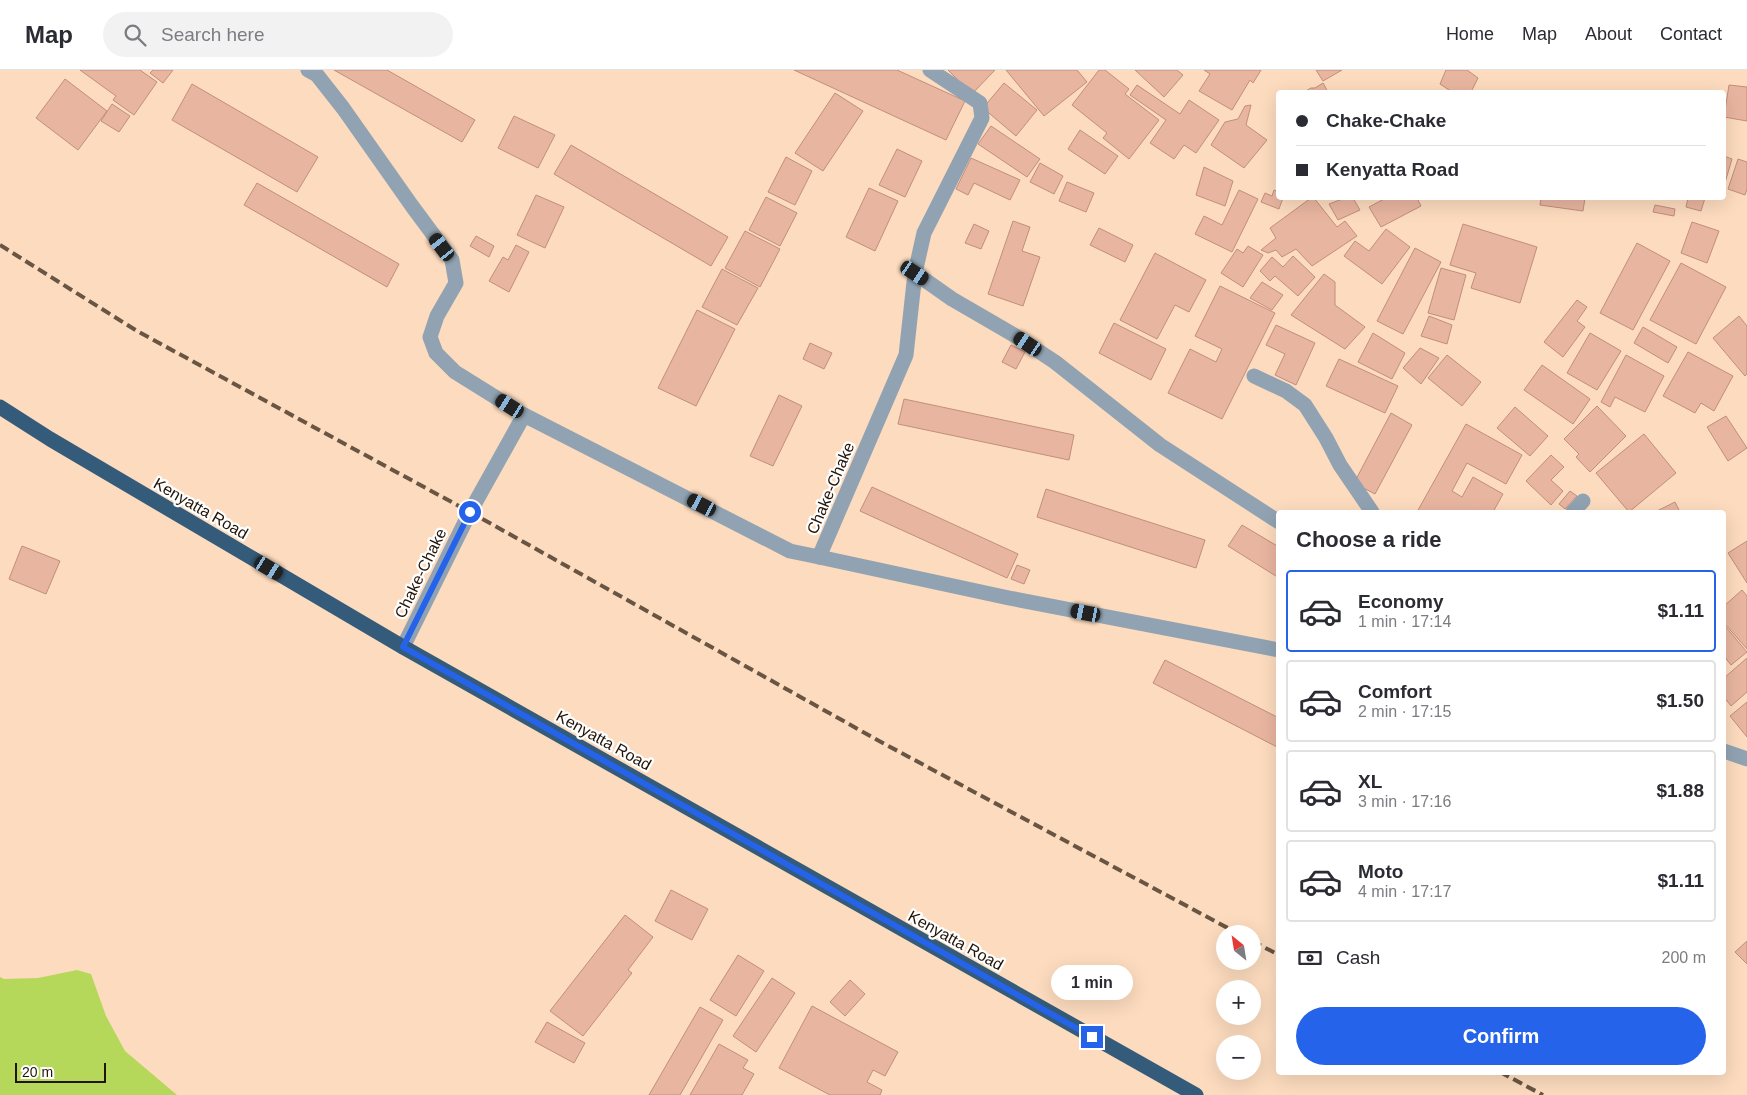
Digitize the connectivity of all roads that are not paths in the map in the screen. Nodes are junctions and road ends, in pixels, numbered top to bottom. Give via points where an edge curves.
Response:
1 (308, 70) edge
2 (930, 70) edge
3 (915, 273) junction
4 (1254, 376) dead end
5 (0, 407) edge
6 (524, 415) junction
7 (1371, 510) edge
8 (1276, 520) edge
9 (819, 557) junction
10 (403, 647) junction
11 (1276, 649) edge
12 (1726, 752) edge
13 (1747, 759) edge
14 (1196, 1095) edge

1 - 6 street via 317,75 343,108 452,260 456,283 437,316 430,337 436,353 455,372
2 - 3 street, Chake-Chake via 980,103 982,118 924,234
3 - 8 street via 1055,362 1160,445
3 - 9 street, Chake-Chake via 906,355
4 - 7 street via 1286,391 1305,405
5 - 10 highway, Kenyatta Road
6 - 9 street, Chake-Chake via 790,551
6 - 10 street, Chake-Chake via 470,512
9 - 11 street via 1009,598
10 - 14 highway, Kenyatta Road
12 - 13 street

